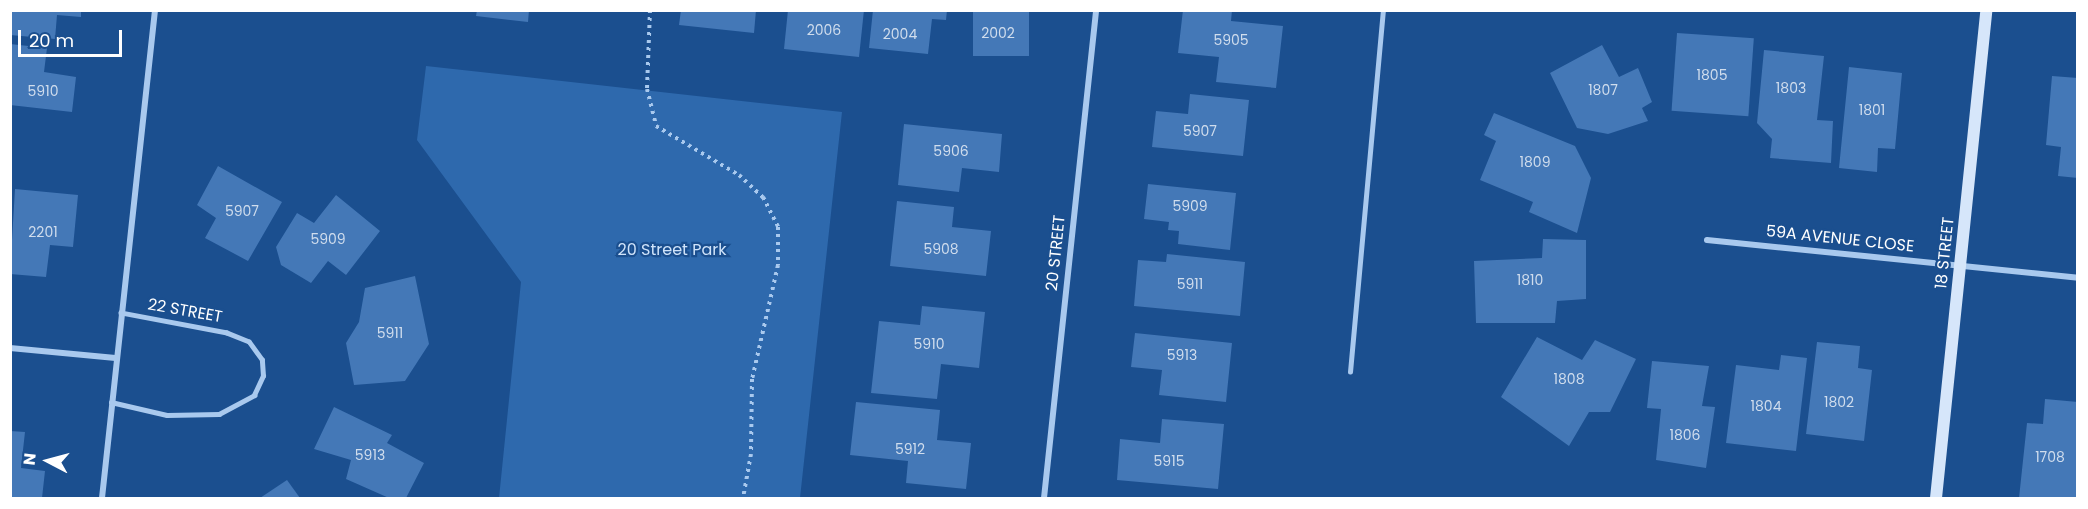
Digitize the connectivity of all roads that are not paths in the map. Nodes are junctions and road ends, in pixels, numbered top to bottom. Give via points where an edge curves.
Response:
1 (155, 10) edge
2 (1096, 10) edge
3 (1383, 10) edge
4 (1986, 10) edge
5 (1707, 240) dead end
6 (1960, 265) junction
7 (2078, 278) edge
8 (121, 313) junction
9 (10, 348) edge
10 (116, 358) junction
11 (1350, 372) dead end
12 (111, 402) junction
13 (102, 498) edge
14 (1044, 498) edge
15 (1936, 498) edge

1 - 8 street
2 - 14 street, 20 STREET
3 - 11 lane
4 - 6 street, 18 STREET
5 - 6 street, 59A AVENUE CLOSE
6 - 7 street, 59A AVENUE CLOSE
6 - 15 street, 18 STREET
8 - 10 street
8 - 12 lane, 22 STREET via 227,333 249,342 262,360 263,376 254,395 219,414 167,415
9 - 10 street
10 - 12 street
12 - 13 street

